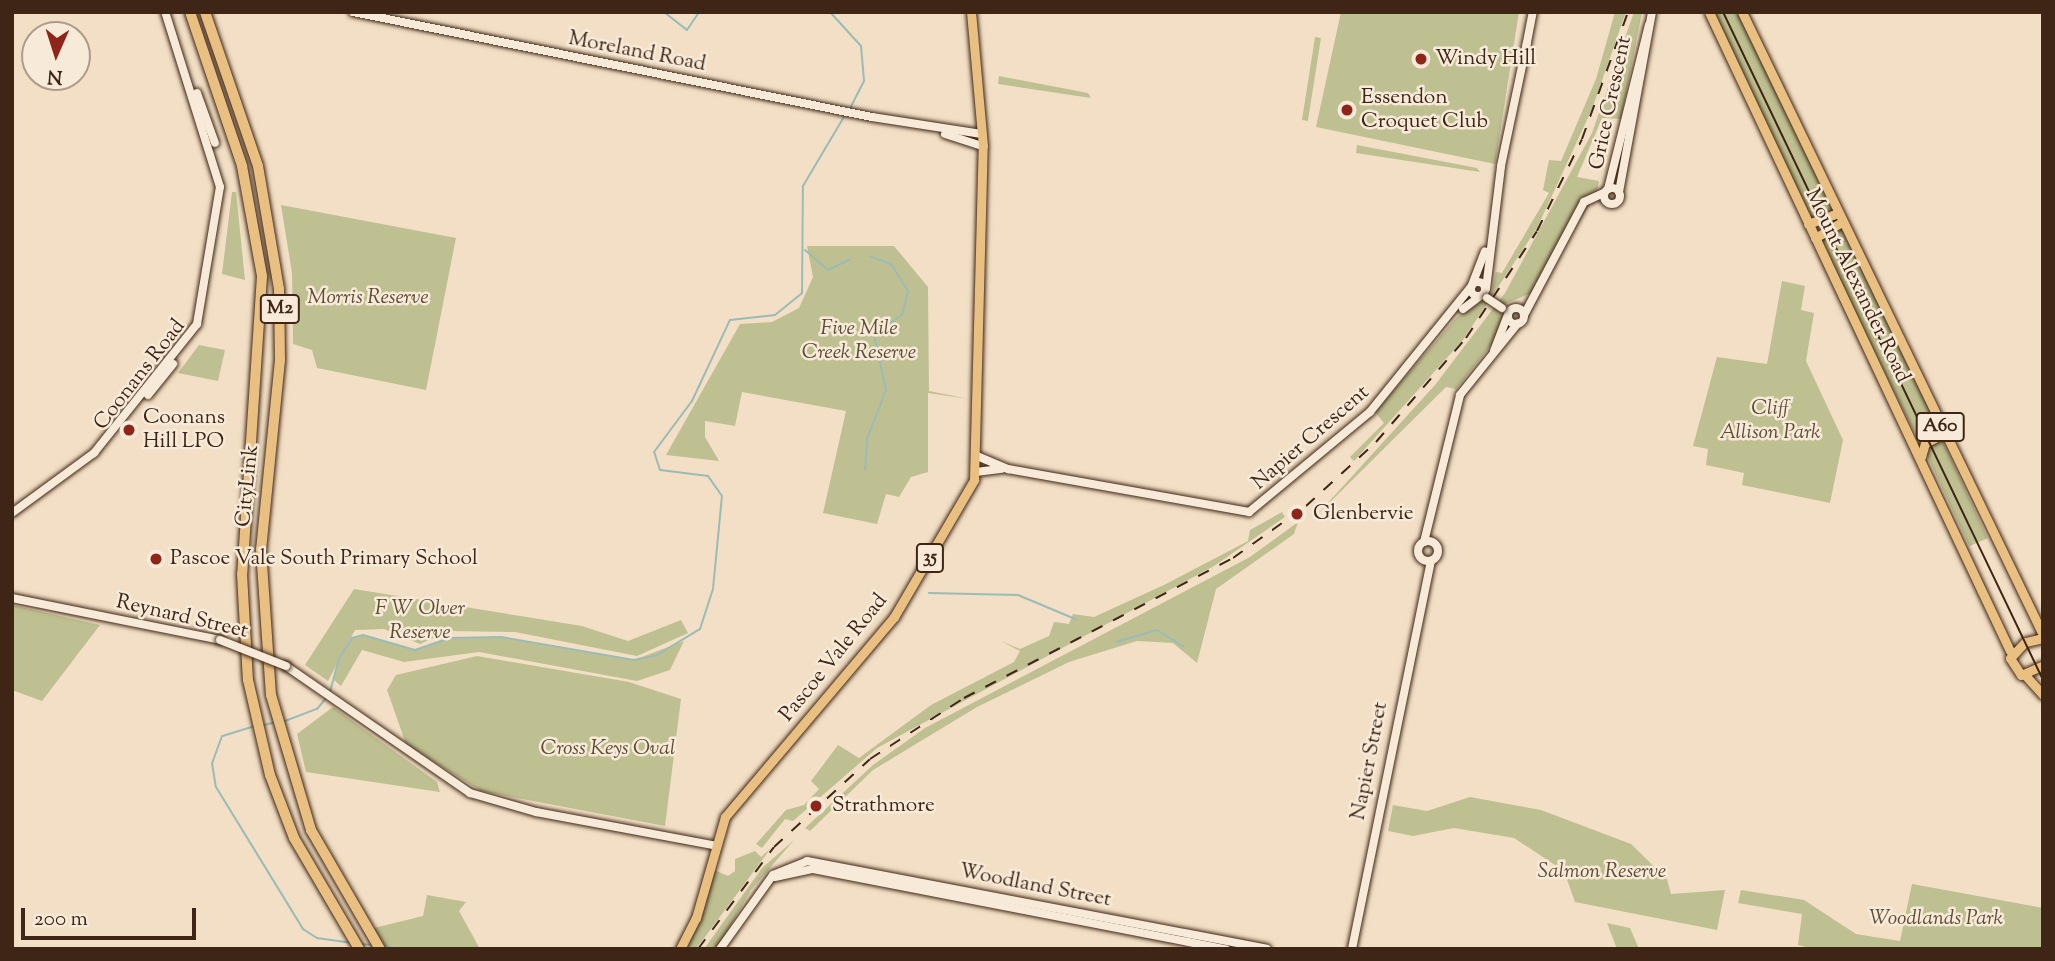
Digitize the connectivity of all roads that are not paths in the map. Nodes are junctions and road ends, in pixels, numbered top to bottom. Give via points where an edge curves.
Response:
1 (165, 12) edge
2 (190, 12) edge
3 (205, 12) edge
4 (971, 12) edge
5 (1533, 12) edge
6 (1652, 12) edge
7 (1709, 12) edge
8 (1742, 12) edge
9 (353, 13) edge
10 (178, 49) junction
11 (912, 125) junction
12 (980, 134) junction
13 (980, 145) junction
14 (1621, 167) junction
15 (1606, 191) junction
16 (1619, 192) junction
17 (1611, 204) junction
18 (1582, 210) junction
19 (1840, 218) junction
20 (1808, 224) junction
21 (1815, 238) junction
22 (1481, 271) junction
23 (1471, 286) junction
24 (1539, 290) junction
25 (1485, 294) junction
26 (1508, 310) junction
27 (1524, 316) junction
28 (1518, 323) junction
29 (1443, 328) junction
30 (1492, 354) junction
31 (1943, 433) junction
32 (977, 456) junction
33 (1921, 457) junction
34 (1008, 469) junction
35 (976, 472) junction
36 (12, 513) edge
37 (12, 518) edge
38 (1433, 522) junction
39 (1424, 542) junction
40 (1434, 543) junction
41 (1427, 560) junction
42 (12, 598) edge
43 (2043, 637) edge
44 (2010, 651) junction
45 (2043, 665) edge
46 (2025, 675) junction
47 (2043, 695) edge
48 (713, 845) junction
49 (797, 866) junction
50 (359, 949) edge
51 (380, 949) edge
52 (680, 949) edge
53 (720, 949) edge
54 (1226, 949) edge
55 (1267, 949) edge
56 (1352, 949) edge

1 - 10 street, Coonans Road
2 - 50 highway, CityLink / M2 via 243,166 262,276 242,575 256,714 294,838
3 - 51 highway, CityLink / M2 via 258,166 279,289 280,360 261,585 274,712 311,830
4 - 12 main road, Pascoe Vale Road / 35
5 - 22 street
6 - 14 street, Grice Crescent
7 - 20 main road, Mount Alexander Road / A60
8 - 19 main road, Mount Alexander Road / A60
9 - 11 street, Moreland Road
10 - 36 street, Coonans Road via 220,187 197,324 94,453
10 - 37 street, Coonans Road via 205,111 223,182 223,222 202,323 97,456
11 - 12 street, Moreland Road
11 - 13 street, Moreland Road
12 - 13 main road, Pascoe Vale Road / 35
13 - 32 main road, Pascoe Vale Road / 35
14 - 15 street, Grice Crescent
14 - 16 street, Grice Crescent
15 - 16 street
15 - 17 street
15 - 18 street, Grice Crescent via 1588,199
16 - 17 street
17 - 18 street, Grice Crescent via 1594,202
18 - 24 street, Grice Crescent
19 - 20 main road
19 - 21 main road
19 - 31 main road, Mount Alexander Road / A60
20 - 21 main road, Mount Alexander Road / A60
21 - 33 main road, Mount Alexander Road / A60
22 - 23 street
22 - 25 street
23 - 25 street
23 - 29 street, Napier Crescent
24 - 26 street, Grice Crescent
24 - 27 street, Grice Crescent
25 - 26 street, bridge
25 - 29 street, Napier Crescent
26 - 27 street
26 - 28 street
26 - 30 street
27 - 28 street, Grice Crescent
28 - 30 street
29 - 34 street, Napier Crescent via 1349,433 1245,513
30 - 38 street via 1460,395
31 - 33 main road via 1925,443
31 - 43 main road, Mount Alexander Road / A60
32 - 34 street, Napier Crescent
32 - 35 main road, Pascoe Vale Road / 35
33 - 44 main road, Mount Alexander Road / A60
34 - 35 street, Napier Crescent
35 - 48 main road, Pascoe Vale Road / 35 via 894,617 725,817
38 - 39 street
38 - 40 street
39 - 40 street
39 - 41 street via 1418,551
40 - 41 street via 1438,554
41 - 56 street, Napier Street
42 - 48 street, Reynard Street, bridge via 220,640 286,666 470,793 536,812
43 - 44 main road, A60
44 - 46 main road, A60 via 2011,669
45 - 46 main road
46 - 47 main road, A60
48 - 52 main road, Pascoe Vale Road / 35 via 696,918
49 - 53 street via 765,886
49 - 54 street, Woodland Street
49 - 55 street, Woodland Street

